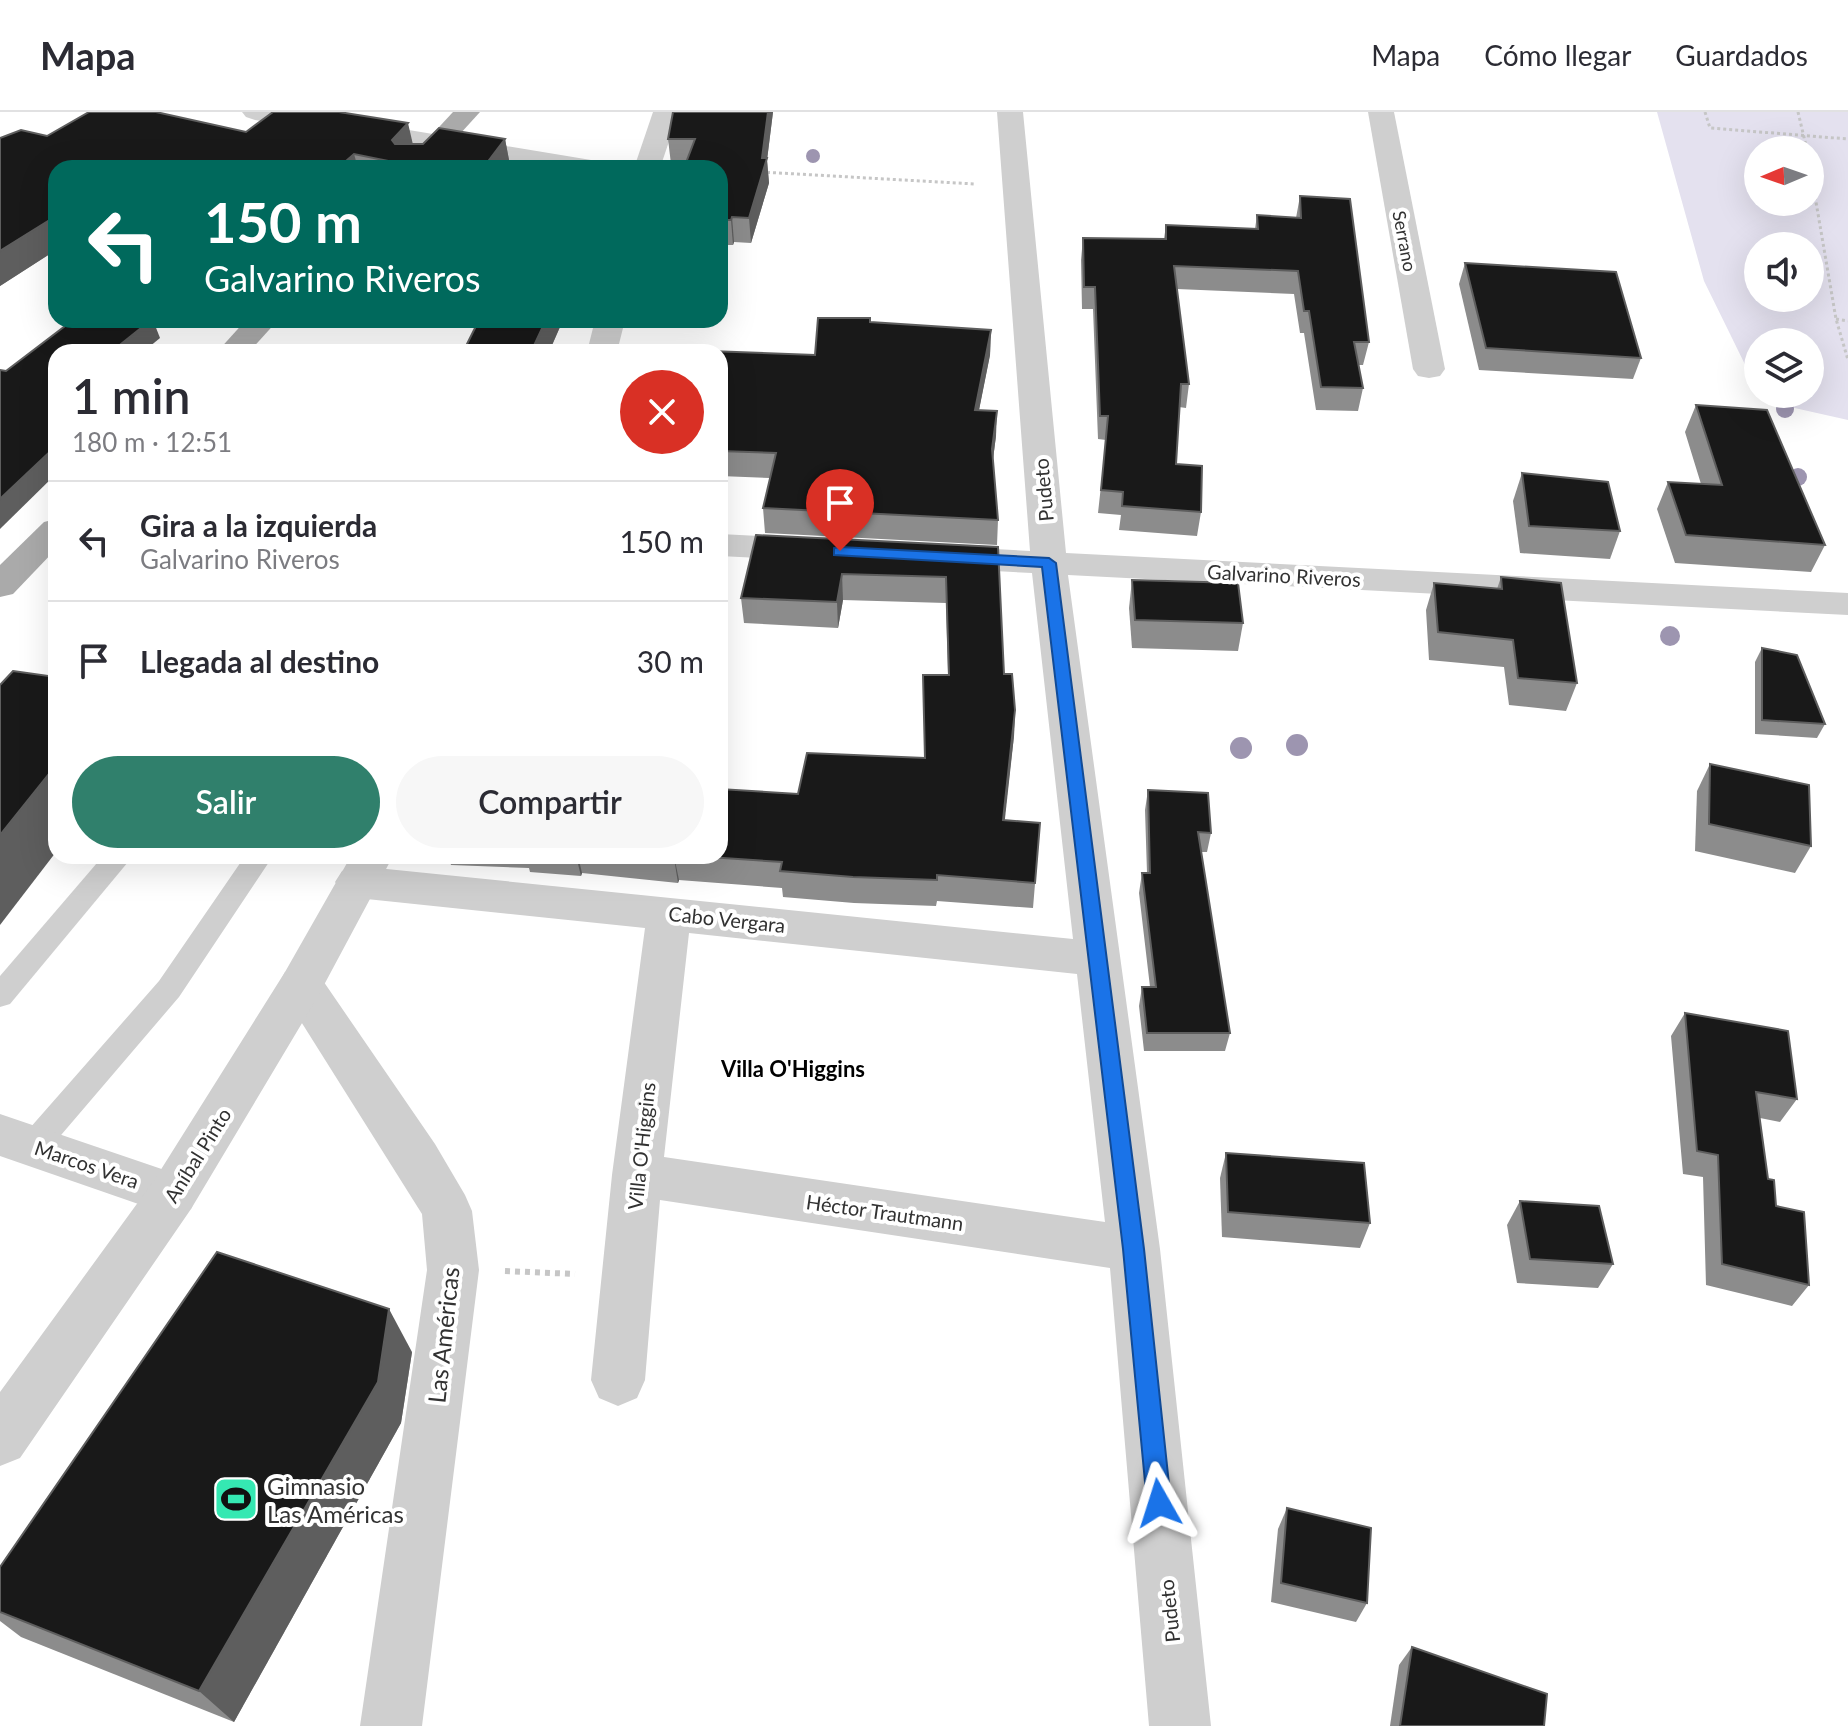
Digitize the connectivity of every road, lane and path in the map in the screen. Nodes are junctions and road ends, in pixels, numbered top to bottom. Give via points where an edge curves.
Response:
1 (255, 112) edge
2 (467, 112) edge
3 (666, 112) edge
4 (1010, 112) edge
5 (1381, 112) edge
6 (1705, 112) edge
7 (1798, 112) edge
8 (1794, 136) edge
9 (1805, 136) edge
10 (1824, 138) edge
11 (1848, 139) edge
12 (439, 143) junction
13 (422, 160) edge
14 (542, 160) edge
15 (650, 160) edge
16 (751, 171) edge
17 (1017, 186) junction
18 (1818, 216) edge
19 (1836, 319) junction
20 (1848, 321) edge
21 (255, 328) edge
22 (240, 344) edge
23 (1848, 360) edge
24 (1429, 369) dead end
25 (48, 537) edge
26 (728, 545) edge
27 (845, 552) edge
28 (908, 555) edge
29 (1049, 563) junction
30 (0, 586) edge
31 (1848, 604) edge
32 (112, 864) edge
33 (254, 864) edge
34 (364, 869) edge
35 (669, 913) junction
36 (1097, 959) junction
37 (301, 985) junction
38 (0, 996) edge
39 (17, 1140) edge
40 (637, 1175) junction
41 (173, 1194) junction
42 (1134, 1249) junction
43 (453, 1270) junction
44 (628, 1275) junction
45 (618, 1380) dead end
46 (0, 1439) edge
47 (391, 1726) edge
48 (1180, 1726) edge

1 - 12 street
2 - 12 main road
3 - 15 street
4 - 17 street, Pudeto
5 - 24 street, Serrano
6 - 8 path via 1710,128
7 - 9 path
10 - 11 path
12 - 13 main road
12 - 14 street
16 - 17 path
17 - 29 street, Pudeto
18 - 19 path
19 - 20 path
19 - 23 path
21 - 22 main road
25 - 30 main road
26 - 27 street
28 - 29 street, Galvarino Riveros
29 - 31 street, Galvarino Riveros
29 - 36 street, Pudeto
32 - 38 lane
33 - 39 lane via 169,989
34 - 35 street, Cabo Vergara
34 - 37 street, Aníbal Pinto
35 - 36 street, Cabo Vergara
35 - 40 street, Villa O'Higgins
36 - 42 street, Pudeto
37 - 41 street, Aníbal Pinto
37 - 43 street, Las Américas via 447,1211
39 - 41 street, Marcos Vera
40 - 42 street, Héctor Trautmann
40 - 44 street, Villa O'Higgins
41 - 46 street, Aníbal Pinto
42 - 48 street, Pudeto
43 - 44 path
43 - 47 street, Las Américas
44 - 45 street, Villa O'Higgins

